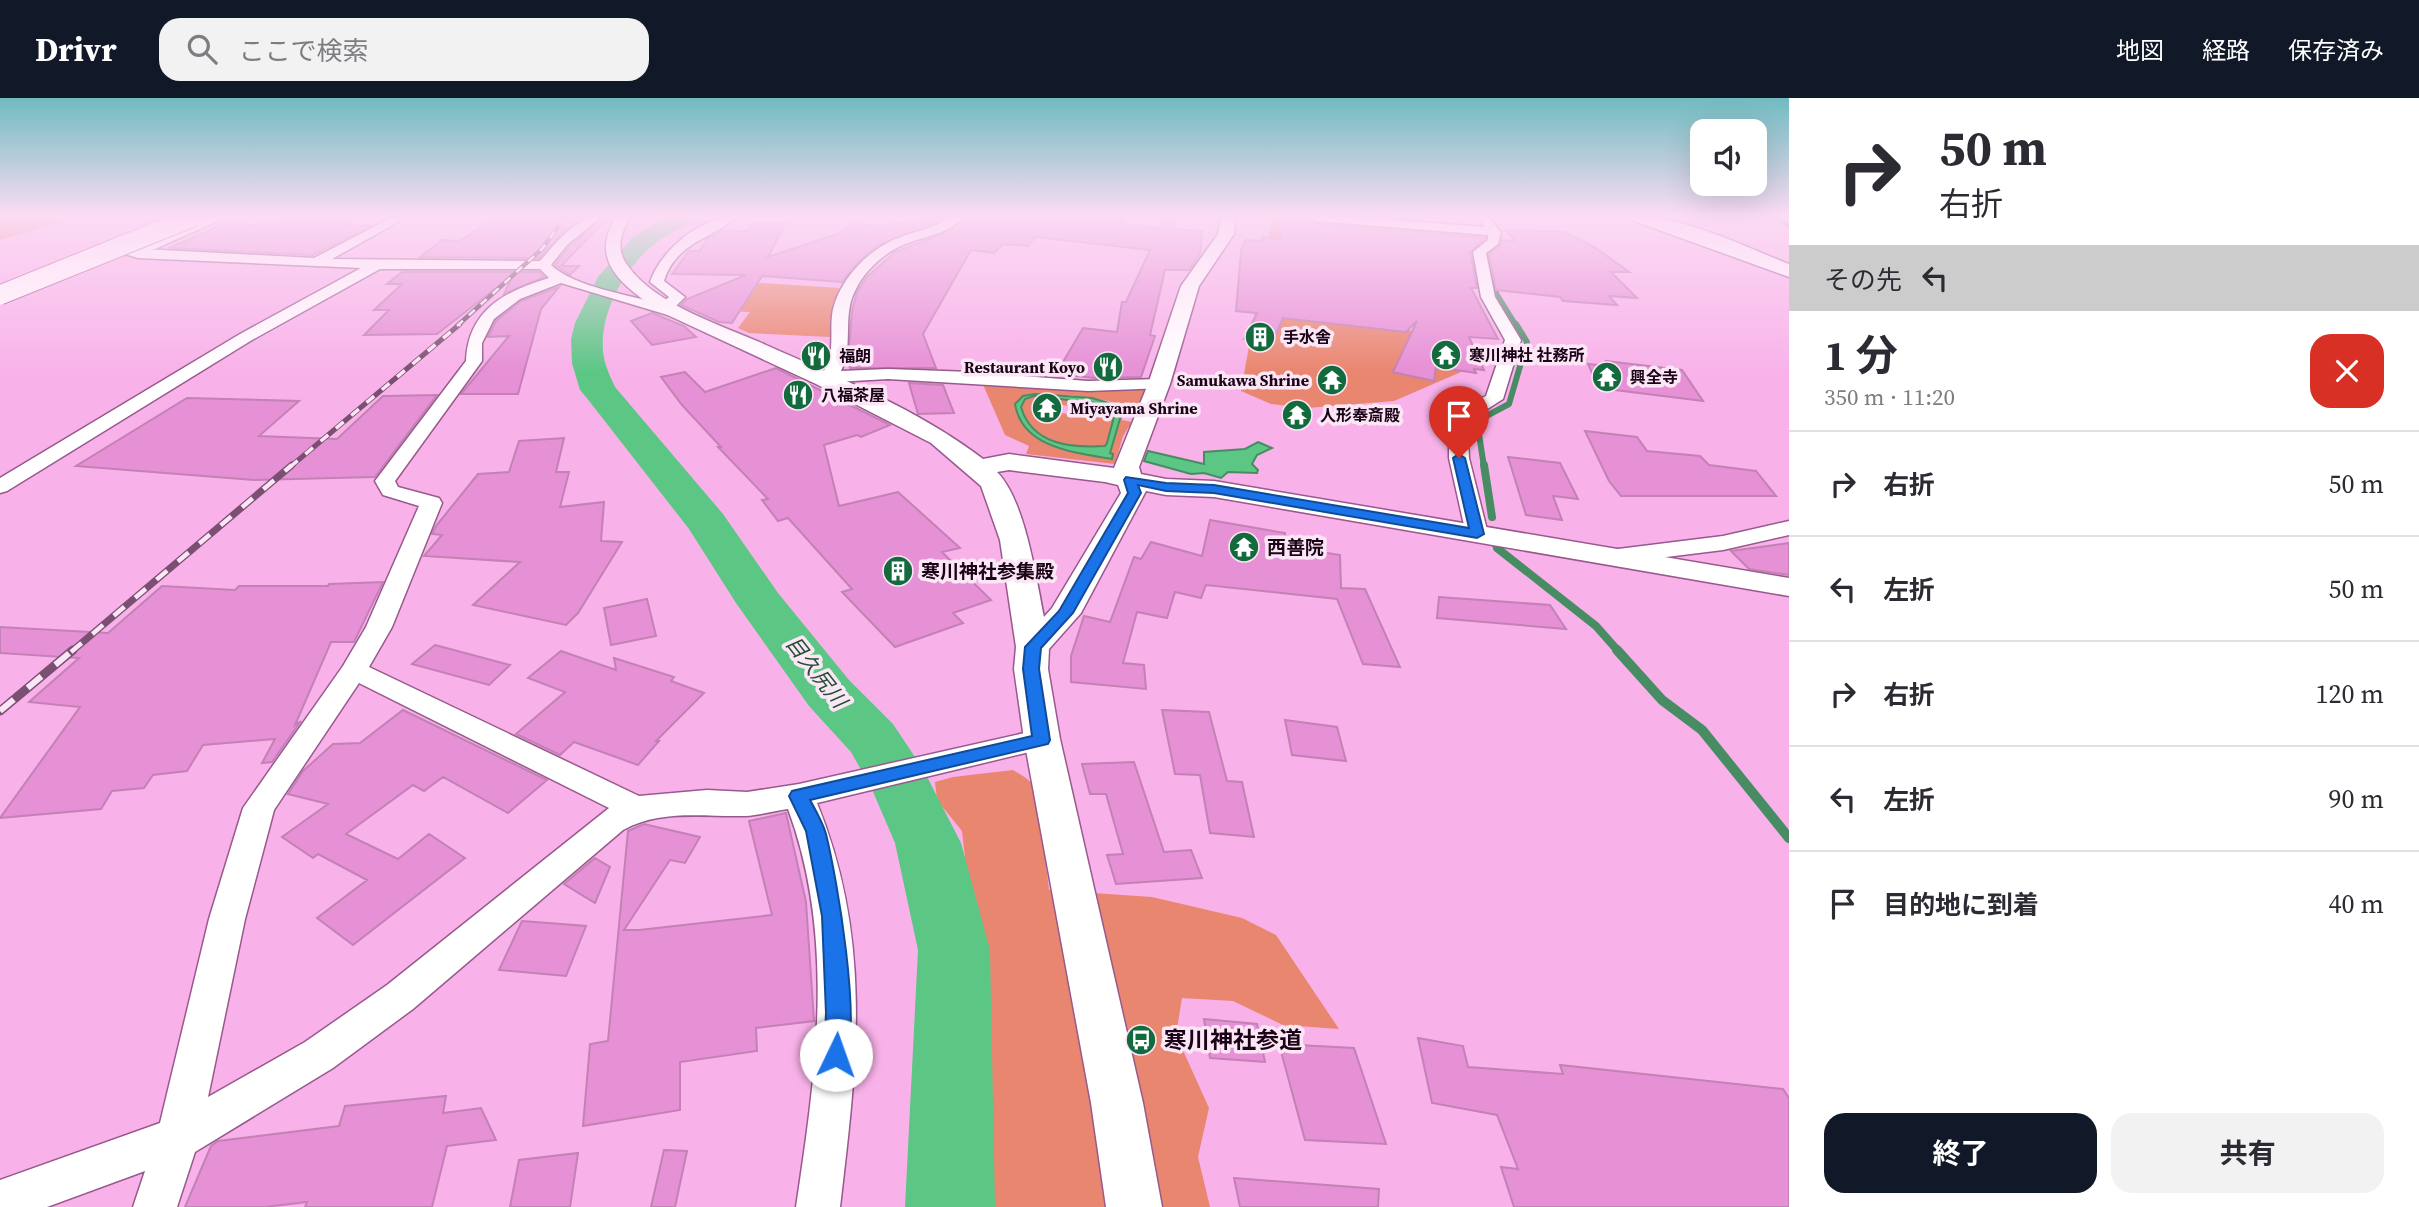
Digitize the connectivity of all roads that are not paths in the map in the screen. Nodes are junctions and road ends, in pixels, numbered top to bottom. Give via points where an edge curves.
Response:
1 (44, 269) edge
2 (54, 269) edge
3 (58, 269) edge
4 (370, 269) edge
5 (439, 269) edge
6 (560, 269) edge
7 (621, 269) edge
8 (664, 269) edge
9 (864, 269) edge
10 (1202, 269) edge
11 (1482, 269) edge
12 (560, 276) junction
13 (0, 291) edge
14 (660, 305) junction
15 (827, 378) junction
16 (1159, 384) junction
17 (978, 468) junction
18 (1130, 480) junction
19 (0, 487) edge
20 (1789, 528) edge
21 (1477, 534) junction
22 (1610, 557) junction
23 (1789, 587) edge
24 (1033, 647) junction
25 (354, 670) junction
26 (1042, 740) junction
27 (799, 796) junction
28 (636, 808) junction
29 (178, 1138) junction
30 (0, 1202) edge
31 (155, 1207) edge
32 (818, 1207) edge
33 (1134, 1207) edge

1 - 13 street
2 - 13 main road
3 - 13 main road, bridge
4 - 19 street via 246,337
5 - 12 street
6 - 12 street
7 - 14 street
8 - 14 street via 657,282 678,297
9 - 15 street via 842,304 836,367
10 - 16 street via 1190,286
11 - 21 street via 1488,297 1513,340 1494,398 1458,421 1459,458
12 - 14 street
12 - 25 street via 525,289 495,308 475,335 474,361 385,481 390,491 431,503 379,627
14 - 15 street
15 - 16 street via 888,374 1088,386
15 - 17 street via 940,438
16 - 18 street via 1126,467
17 - 18 street via 1009,462
17 - 24 street via 993,483 1014,540
18 - 21 street via 1214,489
18 - 24 street via 1134,493 1072,601
20 - 22 street via 1723,543
21 - 22 street
22 - 23 street
24 - 26 street via 1031,669
25 - 28 street
25 - 29 street via 259,808 227,919
26 - 27 street
26 - 33 street
27 - 28 street via 747,804
27 - 32 street via 816,831 824,868 837,992 837,1047
28 - 29 street via 612,821 400,997 319,1055
29 - 30 street
29 - 31 street

